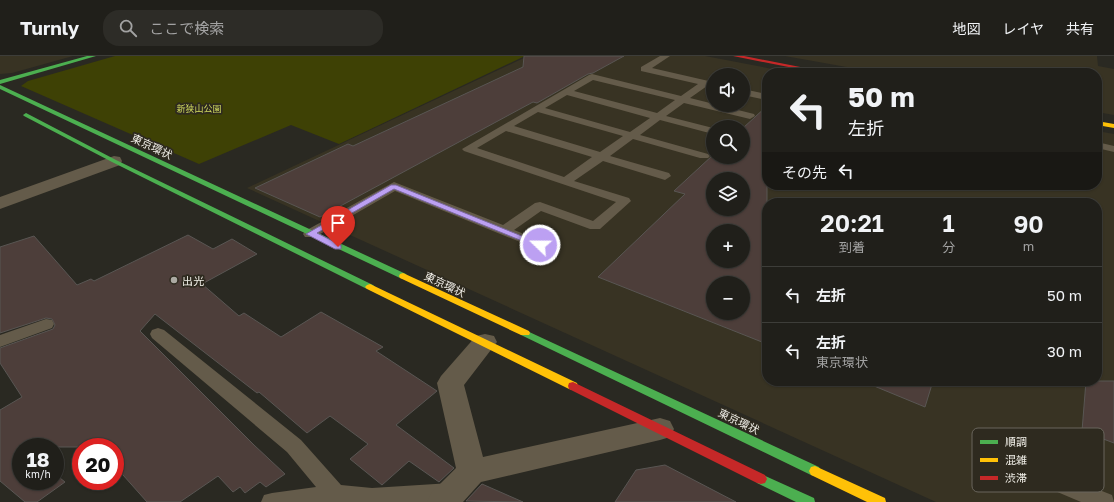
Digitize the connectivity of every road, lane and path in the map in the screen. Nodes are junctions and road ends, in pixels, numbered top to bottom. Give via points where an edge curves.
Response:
1 (93, 56) edge
2 (666, 56) edge
3 (736, 56) edge
4 (801, 68) edge
5 (0, 82) edge
6 (706, 83) edge
7 (706, 86) edge
8 (0, 87) edge
9 (566, 92) junction
10 (750, 93) edge
11 (762, 96) edge
12 (683, 99) junction
13 (537, 109) junction
14 (20, 112) dead end
15 (750, 116) dead end
16 (658, 117) junction
17 (1102, 124) edge
18 (1114, 126) edge
19 (505, 128) junction
20 (706, 129) edge
21 (631, 135) junction
22 (1102, 146) edge
23 (1114, 148) edge
24 (601, 156) junction
25 (704, 156) dead end
26 (114, 161) junction
27 (665, 176) dead end
28 (565, 182) junction
29 (0, 203) edge
30 (504, 230) junction
31 (310, 234) junction
32 (552, 250) dead end
33 (46, 324) dead end
34 (158, 334) dead end
35 (0, 341) edge
36 (484, 342) junction
37 (660, 428) junction
38 (472, 472) junction
39 (1080, 492) edge
40 (335, 494) junction
41 (447, 497) edge
42 (272, 502) edge
43 (809, 502) edge
44 (880, 502) edge
45 (1104, 502) edge

1 - 5 main road
2 - 6 lane via 644,69
3 - 4 main road
7 - 12 lane
8 - 31 main road, 東京環状
9 - 12 lane via 592,77
9 - 13 lane
9 - 16 lane
10 - 11 lane
12 - 15 lane
12 - 16 lane
13 - 19 lane
13 - 21 lane
14 - 26 main road
16 - 20 lane
16 - 21 lane
17 - 18 main road
19 - 24 lane
19 - 28 lane via 468,149
21 - 24 lane
21 - 25 lane
22 - 23 lane
24 - 27 lane
24 - 28 lane
26 - 29 street
26 - 36 main road
28 - 30 lane via 625,201 595,226 540,206
30 - 31 lane via 394,186
30 - 32 lane
31 - 44 main road, 東京環状
33 - 35 lane
34 - 40 lane via 294,446
36 - 37 main road
36 - 38 street via 450,383
37 - 38 street
37 - 43 main road
38 - 41 street
39 - 45 lane
40 - 41 lane via 372,497
40 - 42 lane

